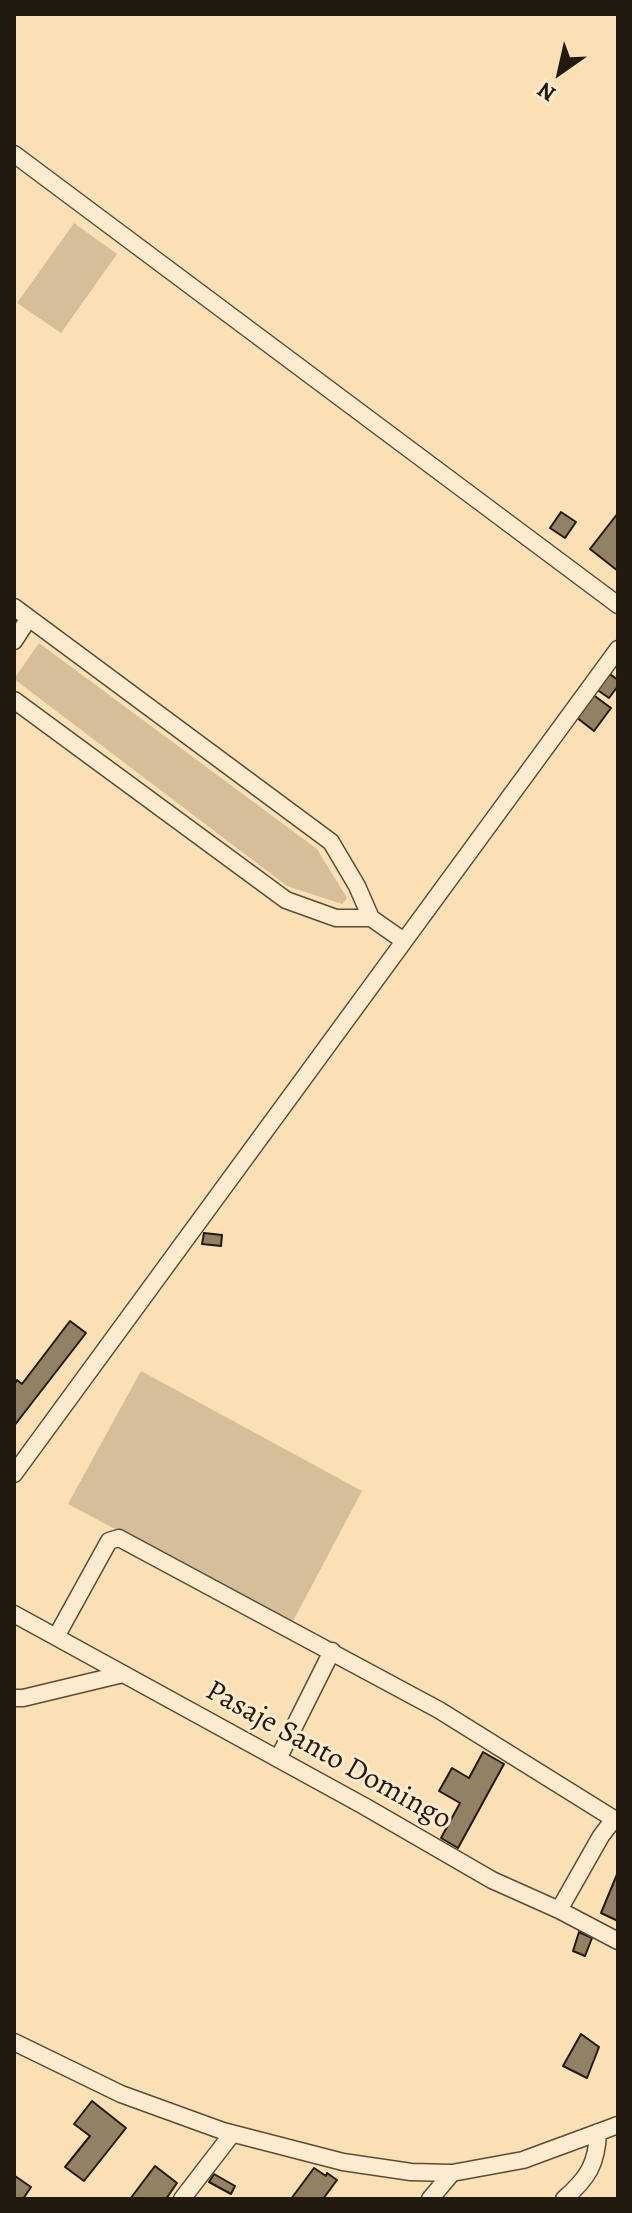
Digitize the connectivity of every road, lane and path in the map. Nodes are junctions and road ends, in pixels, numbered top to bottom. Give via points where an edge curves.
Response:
1 (14, 154) edge
2 (618, 605) edge
3 (14, 607) edge
4 (29, 618) junction
5 (14, 641) edge
6 (618, 649) edge
7 (14, 700) edge
8 (371, 918) junction
9 (404, 941) junction
10 (14, 1474) edge
11 (14, 1614) edge
12 (56, 1637) junction
13 (332, 1651) junction
14 (123, 1674) junction
15 (14, 1698) edge
16 (278, 1759) junction
17 (616, 1820) edge
18 (559, 1910) junction
19 (618, 1941) edge
20 (14, 2042) edge
21 (618, 2125) edge
22 (598, 2132) junction
23 (232, 2134) junction
24 (452, 2173) junction
25 (182, 2199) edge
26 (430, 2199) edge
27 (564, 2199) edge

1 - 2 street
3 - 4 street
4 - 5 street
4 - 8 street via 331,842
6 - 9 street
7 - 8 street via 286,900 336,918
8 - 9 street
9 - 10 street
11 - 12 street, Pasaje Santo Domingo
12 - 13 street via 109,1541 119,1538
12 - 14 street, Pasaje Santo Domingo
13 - 16 street
13 - 17 street via 439,1710
14 - 15 street
14 - 16 street, Pasaje Santo Domingo
16 - 18 street, Pasaje Santo Domingo via 492,1880
17 - 18 street via 601,1836
18 - 19 street, Pasaje Santo Domingo
20 - 23 street via 121,2094
21 - 22 street
22 - 24 street via 523,2160
22 - 27 street via 591,2168
23 - 24 street via 343,2162
23 - 25 street
24 - 26 street

